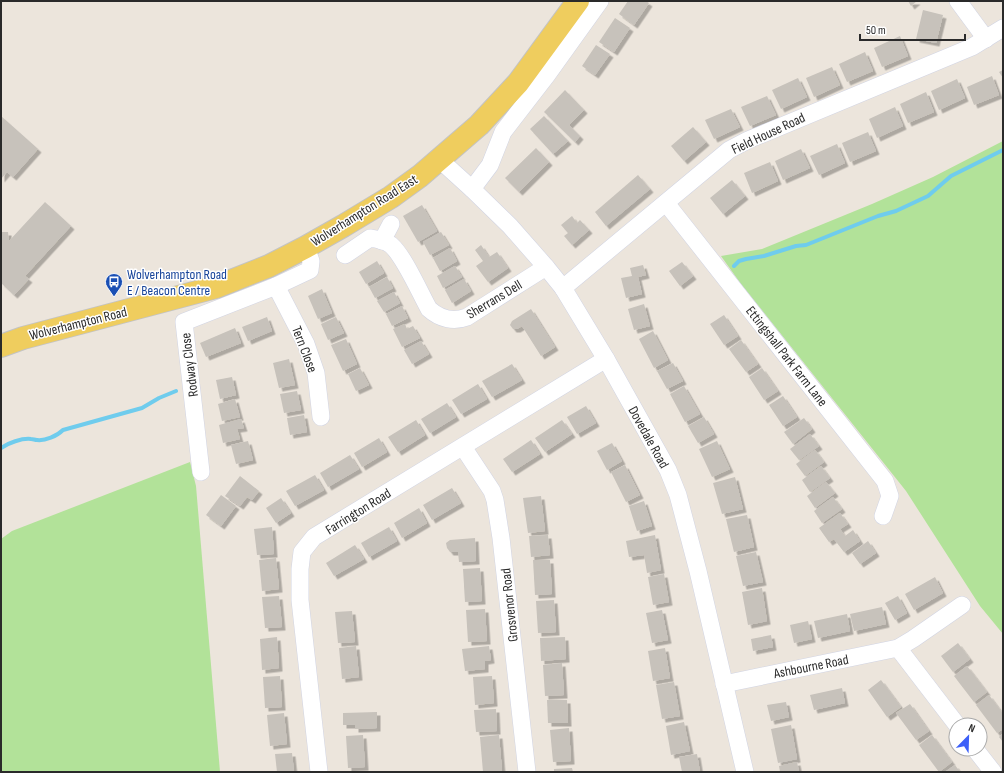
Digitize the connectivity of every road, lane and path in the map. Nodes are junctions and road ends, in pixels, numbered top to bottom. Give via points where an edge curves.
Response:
1 (578, 1) edge
2 (600, 1) edge
3 (958, 1) edge
4 (1003, 28) edge
5 (986, 39) junction
6 (440, 160) junction
7 (472, 189) junction
8 (666, 203) junction
9 (391, 224) dead end
10 (382, 241) junction
11 (345, 255) dead end
12 (546, 267) junction
13 (273, 276) junction
14 (563, 288) junction
15 (1, 346) edge
16 (606, 359) junction
17 (321, 416) dead end
18 (463, 447) junction
19 (201, 472) dead end
20 (883, 516) dead end
21 (962, 605) dead end
22 (898, 648) junction
23 (724, 684) junction
24 (951, 717) edge
25 (981, 757) edge
26 (319, 772) edge
27 (527, 772) edge
28 (745, 772) edge
29 (993, 772) edge

1 - 6 main road, Wolverhampton Road East via 509,93 479,125
2 - 7 street via 547,76 503,132 490,165
3 - 5 street
4 - 5 street, Field House Road
5 - 8 street, Field House Road via 748,140 729,150
6 - 7 street, Dovedale Road
6 - 13 main road, Wolverhampton Road East via 391,197 306,247
7 - 12 street, Dovedale Road via 510,226
8 - 14 street, Field House Road
8 - 20 street, Ettingshall Park Farm Lane via 885,481 890,496
9 - 10 street
10 - 11 street via 370,238
10 - 12 street, Sherrans Dell via 390,244 401,258 429,309 451,320 467,317
12 - 14 street, Dovedale Road
13 - 15 main road, Wolverhampton Road via 216,287
13 - 17 street, Tern Close via 306,344 316,373
13 - 19 street, Rodway Close via 184,322
14 - 16 street, Dovedale Road
16 - 18 street, Farrington Road
16 - 23 street, Dovedale Road via 668,470 678,495
18 - 26 street, Farrington Road via 314,537 302,552 300,600
18 - 27 street, Grosvenor Road via 492,491 495,500
21 - 22 street, Ashbourne Road
22 - 23 street, Ashbourne Road
22 - 24 street
23 - 28 street, Dovedale Road
25 - 29 street

